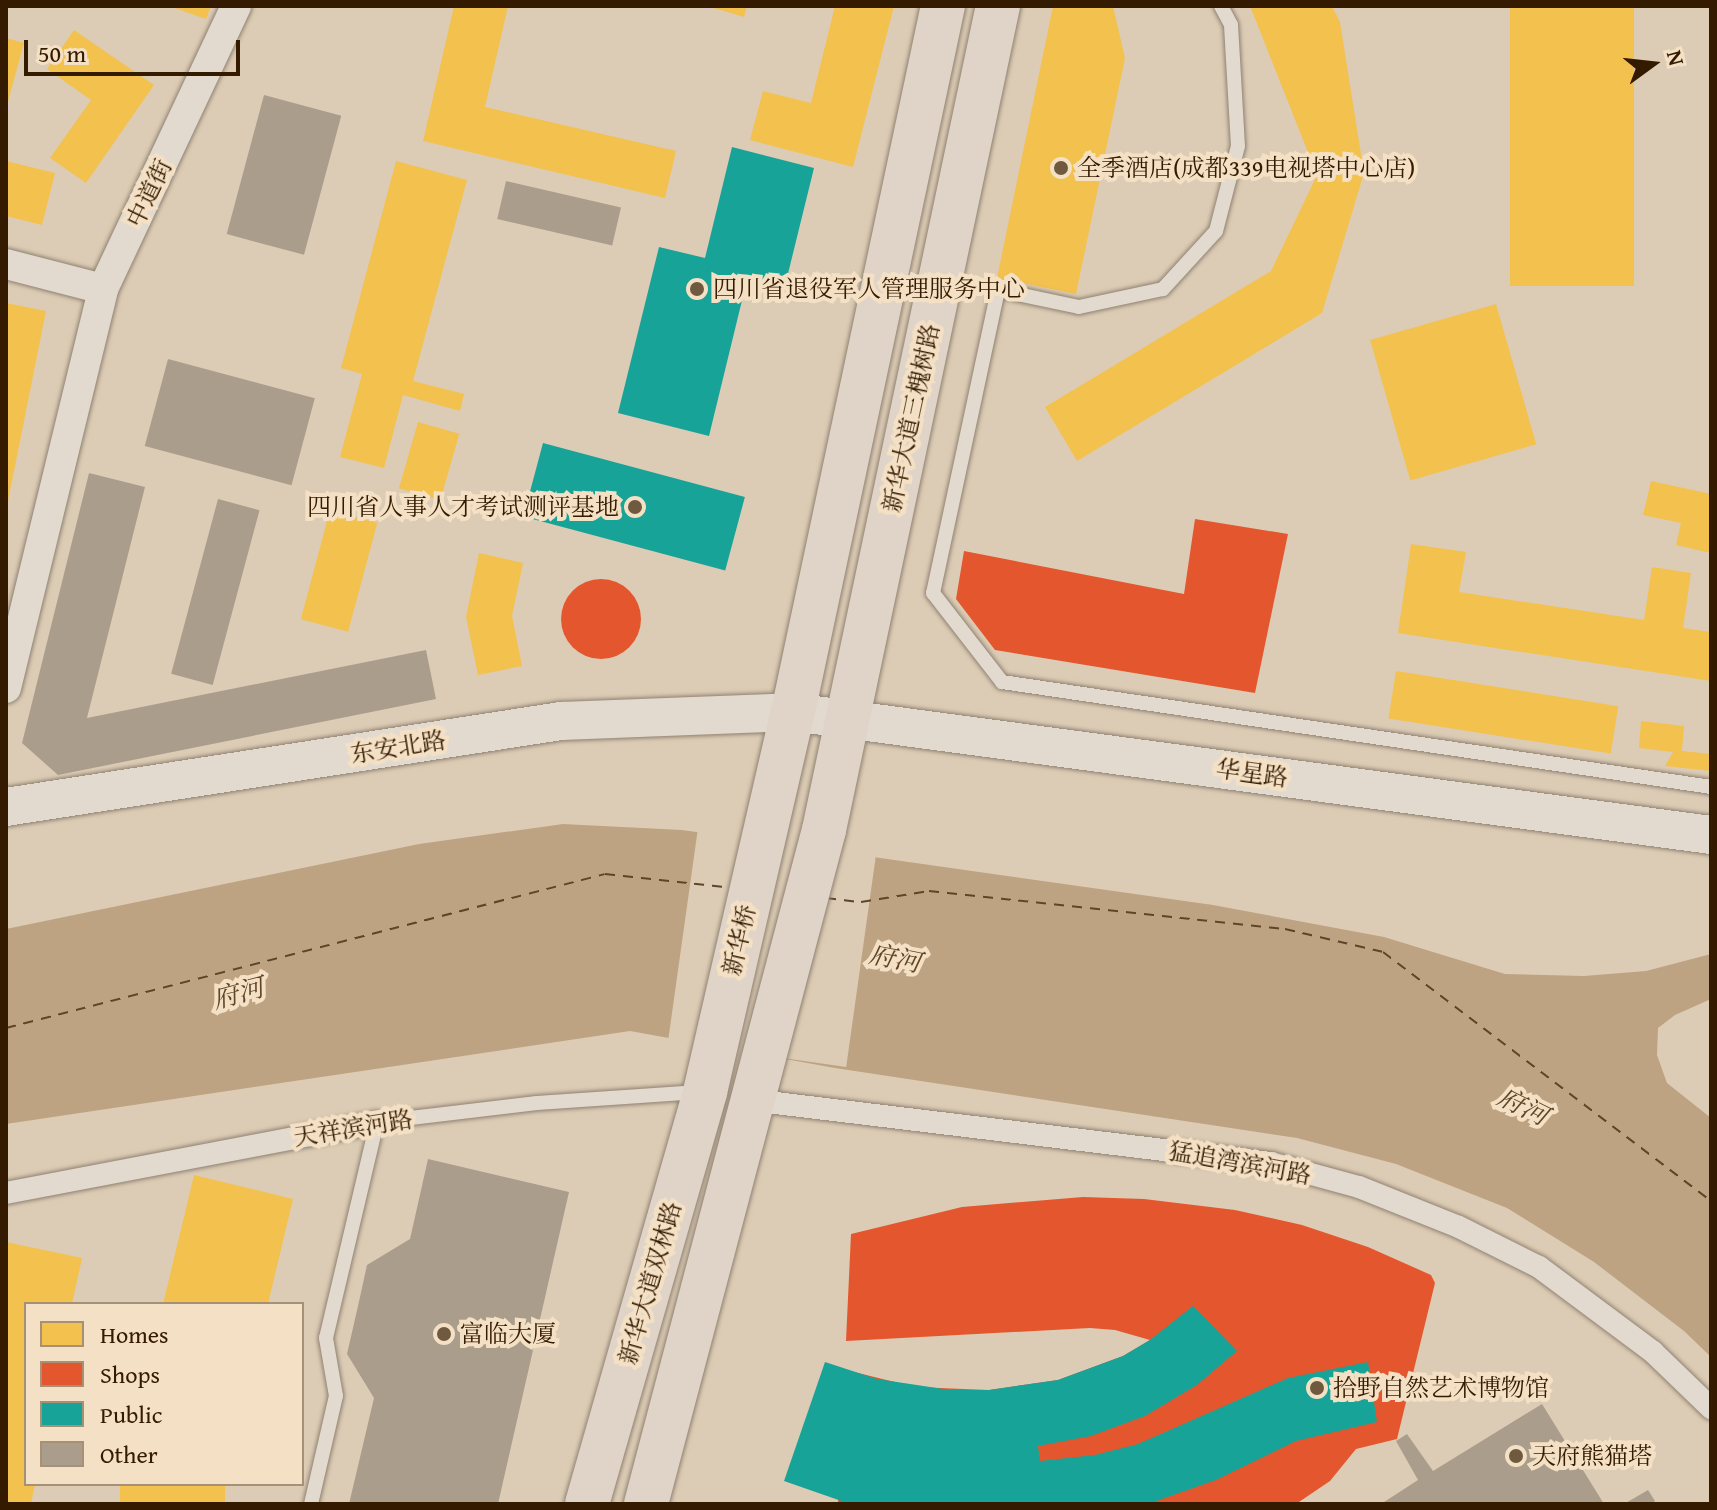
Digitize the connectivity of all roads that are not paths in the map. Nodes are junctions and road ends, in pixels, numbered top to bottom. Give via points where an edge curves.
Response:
1 (236, 6) edge
2 (943, 6) edge
3 (998, 6) edge
4 (1221, 6) edge
5 (6, 264) edge
6 (103, 289) junction
7 (6, 688) edge
8 (793, 712) junction
9 (849, 719) junction
10 (1711, 787) edge
11 (6, 807) edge
12 (1711, 835) edge
13 (708, 1077) junction
14 (757, 1082) junction
15 (377, 1122) junction
16 (6, 1193) edge
17 (1711, 1408) edge
18 (311, 1504) edge
19 (587, 1504) edge
20 (646, 1504) edge

1 - 6 street, 中道街
2 - 8 main road
3 - 9 main road, 新华大道三槐树路
4 - 10 lane via 1231,25 1238,146 1216,231 1163,289 1079,307 998,290 933,593 1002,682
5 - 6 street
6 - 7 street, 中道街
8 - 9 street, 华星路
8 - 11 street, 东安北路 via 561,721
8 - 13 main road, 新华桥
9 - 12 street, 华星路
9 - 14 main road, 新华大道三槐树路
13 - 15 lane, 天祥滨河路
13 - 19 main road, 新华大道双林路
14 - 17 street, 猛追湾滨河路 via 998,1127 1271,1163 1359,1187 1459,1227 1539,1267 1653,1352
14 - 20 main road, 新华大道双林路
15 - 16 street, 天祥滨河路
15 - 18 lane via 326,1338 336,1396

